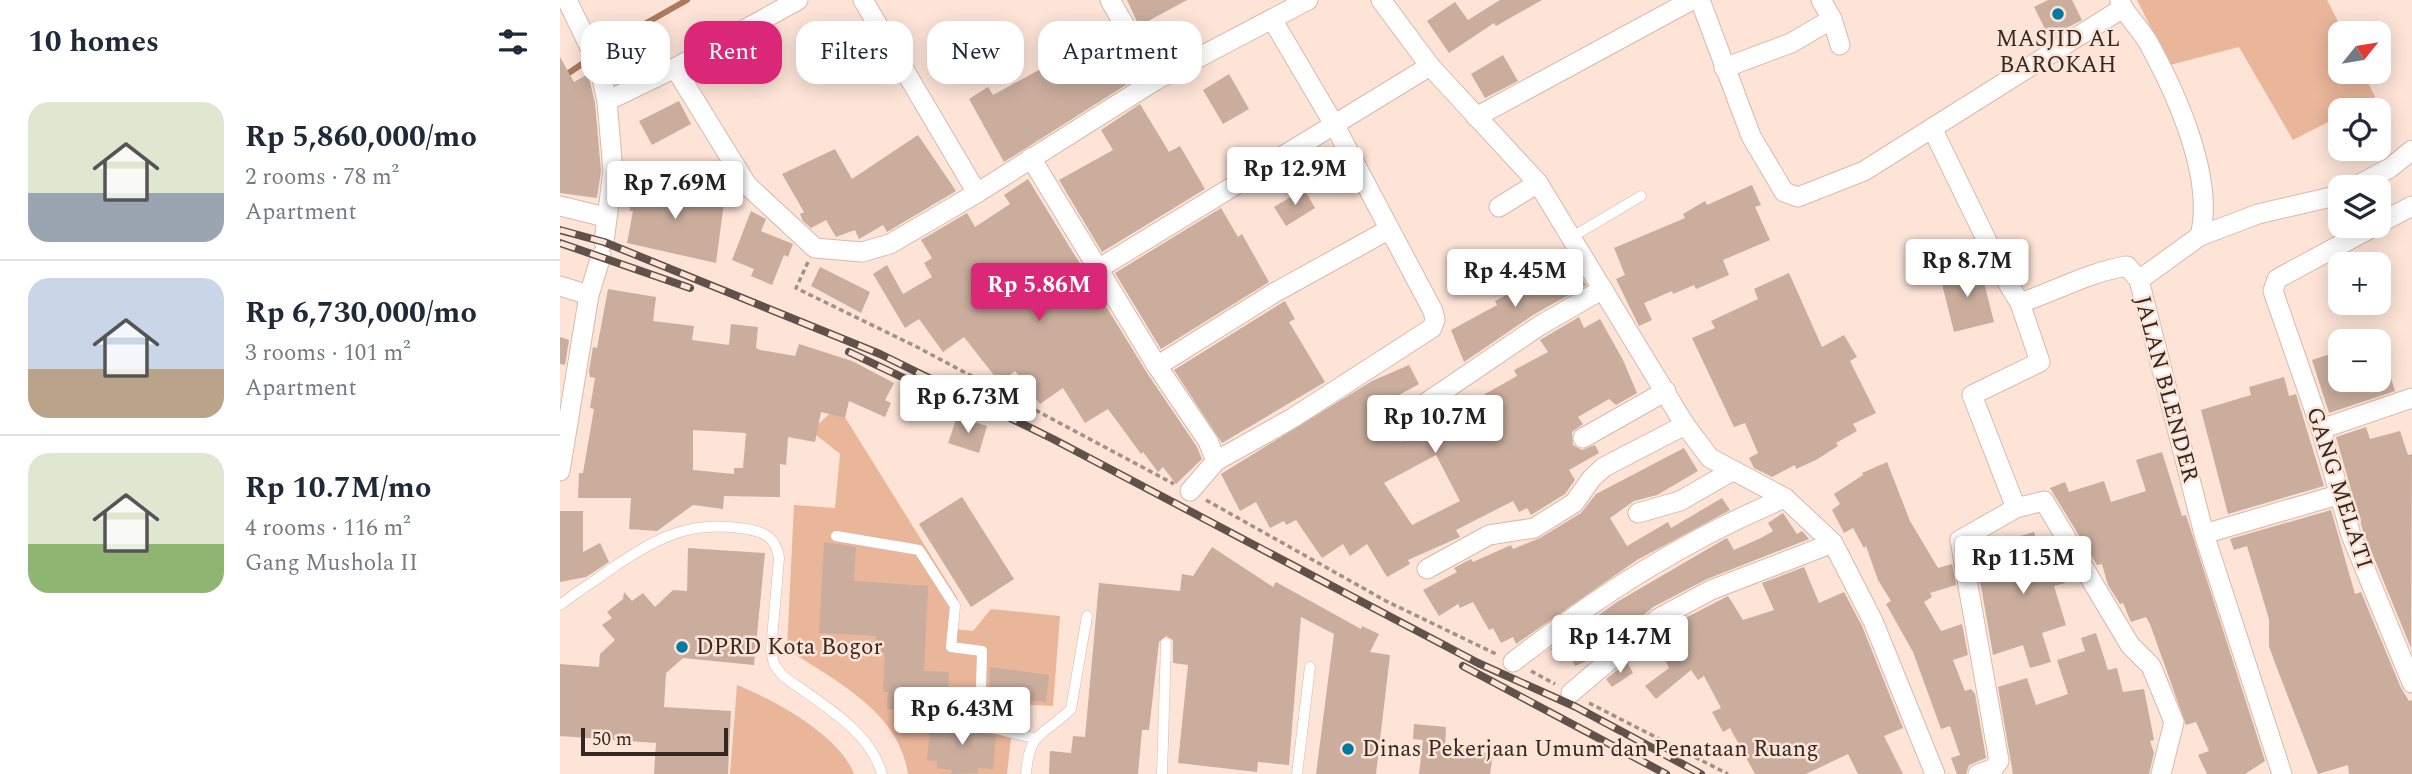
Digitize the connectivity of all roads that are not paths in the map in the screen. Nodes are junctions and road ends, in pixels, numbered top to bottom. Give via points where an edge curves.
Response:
1 (567, 0) edge
2 (798, 0) edge
3 (863, 0) edge
4 (1110, 0) edge
5 (1308, 0) edge
6 (1381, 0) edge
7 (1692, 0) edge
8 (1700, 0) edge
9 (1821, 0) edge
10 (2121, 3) edge
11 (1272, 19) junction
12 (1832, 19) junction
13 (1122, 21) edge
14 (1840, 45) dead end
15 (1202, 56) edge
16 (1430, 66) junction
17 (674, 68) junction
18 (1724, 68) junction
19 (1150, 84) edge
20 (607, 101) junction
21 (1476, 117) junction
22 (1335, 126) junction
23 (1933, 130) junction
24 (2412, 150) edge
25 (1031, 158) junction
26 (613, 171) junction
27 (2377, 175) edge
28 (1538, 183) junction
29 (747, 185) junction
30 (977, 193) junction
31 (1640, 196) dead end
32 (2328, 198) edge
33 (560, 206) edge
34 (2412, 206) edge
35 (1499, 207) dead end
36 (605, 217) junction
37 (2391, 217) edge
38 (1388, 230) junction
39 (2200, 236) junction
40 (1572, 237) junction
41 (2353, 238) edge
42 (1098, 269) junction
43 (2139, 280) junction
44 (560, 286) edge
45 (1603, 289) junction
46 (589, 295) junction
47 (2020, 303) junction
48 (1157, 366) junction
49 (1666, 391) junction
50 (2412, 398) edge
51 (1408, 415) dead end
52 (1685, 425) junction
53 (2321, 429) junction
54 (1583, 438) dead end
55 (1216, 461) junction
56 (560, 471) edge
57 (1732, 471) junction
58 (1190, 491) road end
59 (2341, 494) junction
60 (1785, 498) junction
61 (2016, 508) junction
62 (1638, 513) dead end
63 (2204, 534) junction
64 (836, 536) dead end
65 (1833, 543) junction
66 (1427, 569) dead end
67 (560, 605) edge
68 (1087, 616) dead end
69 (1166, 643) dead end
70 (1513, 662) road end
71 (1310, 667) dead end
72 (2412, 682) edge
73 (1571, 693) road end
74 (1033, 738) junction
75 (882, 774) edge
76 (1026, 774) edge
77 (1162, 774) edge
78 (1297, 774) edge
79 (1935, 774) edge
80 (1978, 774) edge
81 (2161, 774) edge
82 (2282, 774) edge

1 - 20 street via 599,66
2 - 17 street
3 - 30 street
4 - 13 street
5 - 11 street
6 - 16 street
7 - 21 street
8 - 18 street
9 - 12 street
10 - 23 street
10 - 39 street via 2147,41 2201,167
11 - 15 street
11 - 22 street
12 - 14 street
12 - 18 street via 1791,43
16 - 21 street
16 - 22 street
17 - 20 street
17 - 29 street
18 - 23 street via 1751,136 1784,192 1798,197 1864,172
19 - 25 street
20 - 26 street
21 - 28 street
22 - 38 street
22 - 42 street
23 - 47 street
24 - 27 street
25 - 30 street
25 - 42 street
26 - 29 street
26 - 36 street
28 - 35 street
28 - 40 street
29 - 30 street via 815,248 862,252 890,244
31 - 40 lane
32 - 39 street, JALAN BLENDER via 2258,214
33 - 36 street
34 - 37 street
36 - 46 street
38 - 48 street via 1274,293
38 - 55 street via 1433,311 1432,328 1291,419
39 - 43 street, JALAN BLENDER
40 - 45 street
41 - 53 street, GANG MELATI via 2277,279 2273,291
42 - 48 street
43 - 47 street via 2127,266 2102,270
43 - 63 street, JALAN BLENDER
44 - 46 street
45 - 49 street
45 - 51 street via 1539,326
46 - 56 street
47 - 61 street via 2040,362 1972,395
48 - 55 street via 1208,441
49 - 52 street
49 - 54 street
50 - 53 street
52 - 57 street via 1710,458
52 - 66 street via 1604,467 1574,503 1534,528 1489,535
53 - 59 street, GANG MELATI
55 - 58 street
57 - 60 street
57 - 62 street via 1680,501
59 - 63 street
59 - 72 street, GANG MELATI via 2351,535
60 - 65 street
60 - 70 street via 1736,518 1652,564 1580,610
61 - 80 street via 1960,540 1999,761 1993,769
61 - 81 street via 2044,501 2130,645 2151,666 2174,722
63 - 82 street, JALAN BLENDER
64 - 74 lane via 919,550 955,606 951,647 982,651 980,725
65 - 73 street via 1711,590 1659,618
65 - 79 street via 1873,621
67 - 75 lane via 670,533 714,527 771,537 779,558 771,650 774,664 862,736
68 - 74 lane via 1071,709
69 - 77 lane
71 - 78 lane
74 - 76 lane

